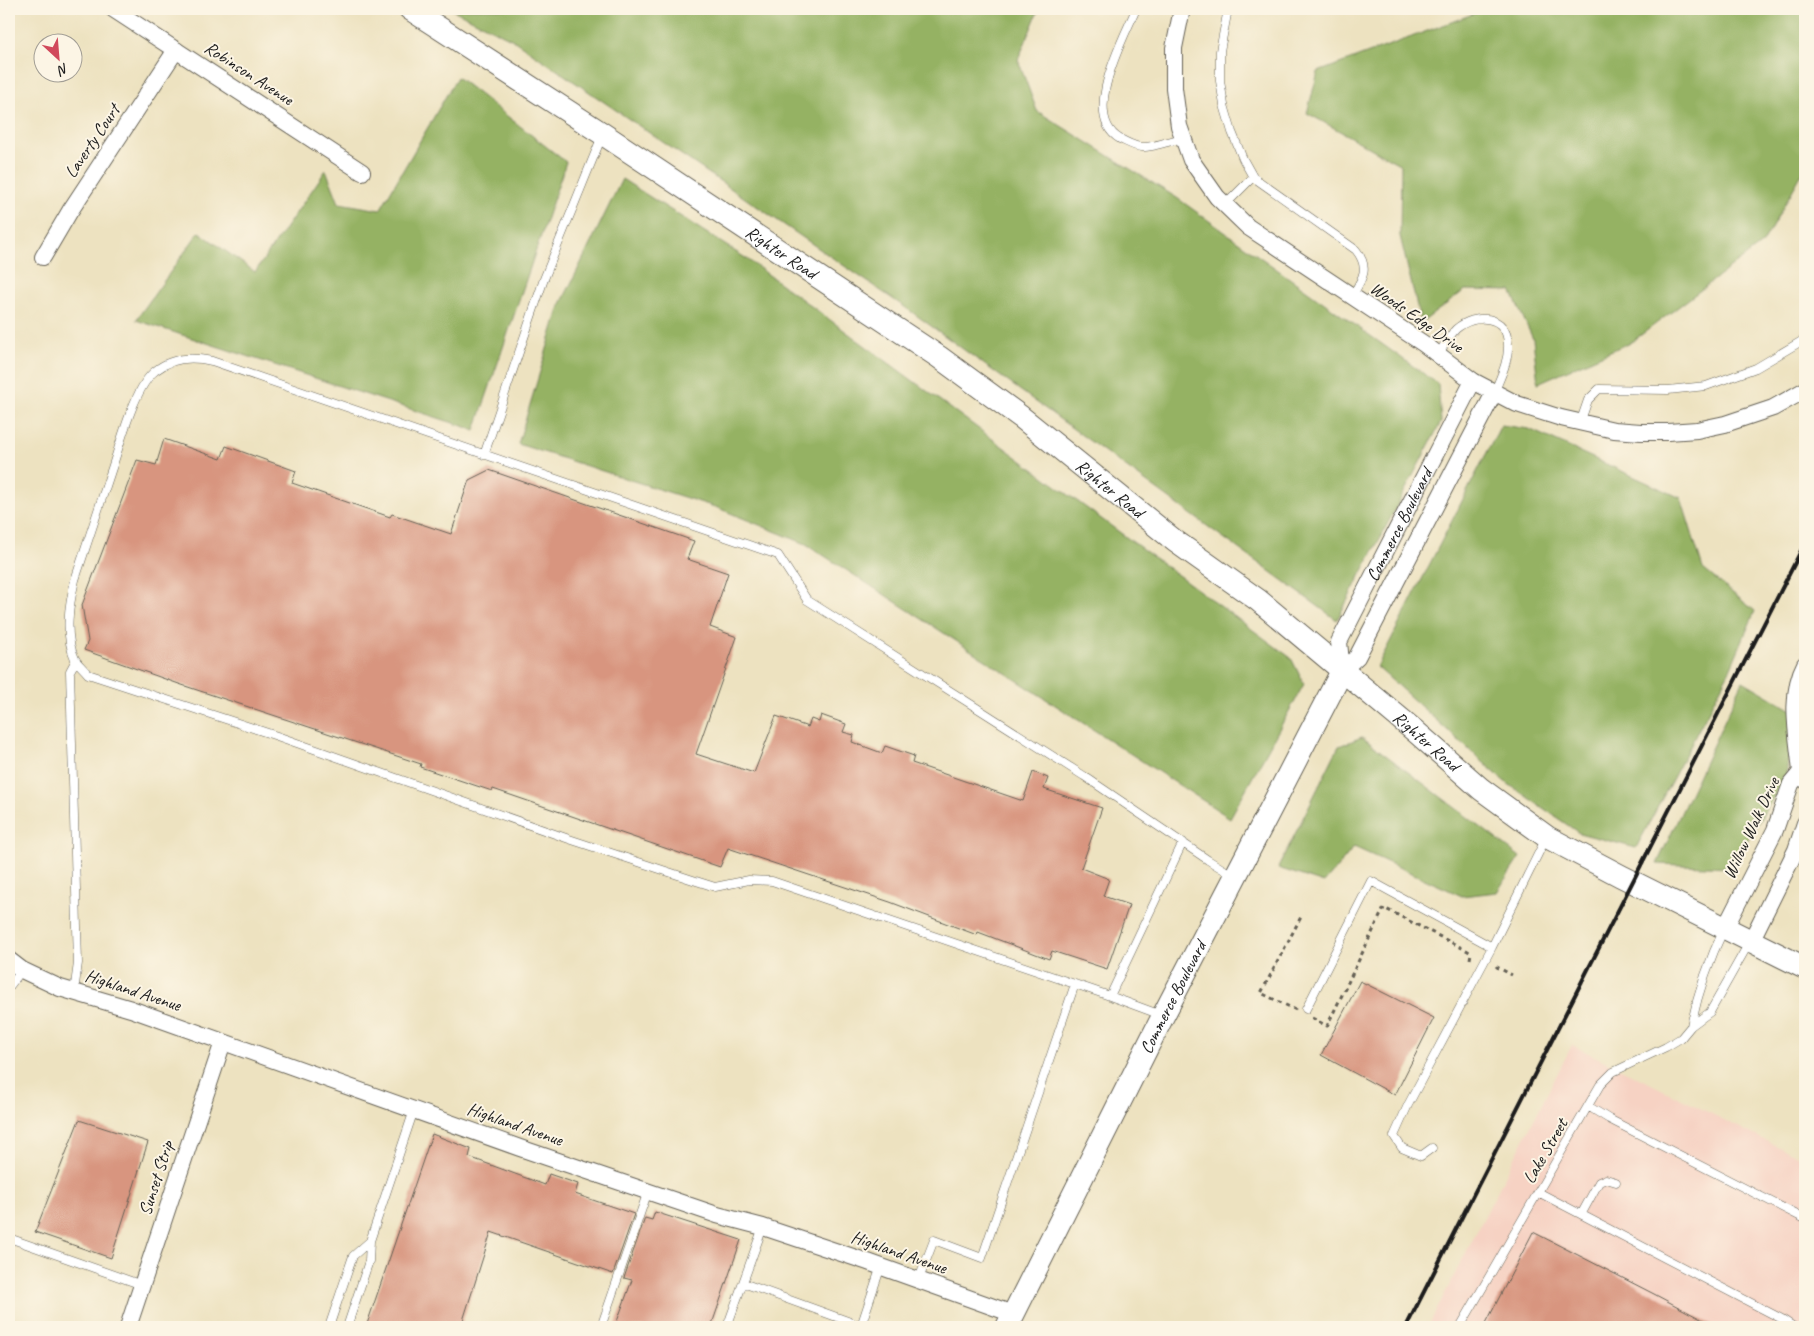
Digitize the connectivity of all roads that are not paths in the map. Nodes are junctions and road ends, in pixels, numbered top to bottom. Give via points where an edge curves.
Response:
1 (113, 9) edge
2 (410, 9) edge
3 (1136, 9) edge
4 (1182, 9) edge
5 (1228, 9) edge
6 (176, 50) junction
7 (603, 134) junction
8 (1183, 138) junction
9 (362, 172) dead end
10 (1253, 177) junction
11 (1225, 205) junction
12 (43, 257) dead end
13 (1352, 296) junction
14 (1805, 340) edge
15 (1438, 355) junction
16 (1473, 381) junction
17 (1805, 390) edge
18 (1494, 393) junction
19 (1580, 423) junction
20 (484, 454) junction
21 (76, 660) junction
22 (1805, 664) edge
23 (1342, 671) junction
24 (1802, 749) edge
25 (1803, 776) edge
26 (1805, 823) edge
27 (1547, 837) junction
28 (1183, 842) junction
29 (1236, 877) junction
30 (1725, 928) junction
31 (1750, 941) junction
32 (1492, 947) junction
33 (15, 965) edge
34 (1805, 968) edge
35 (1075, 984) junction
36 (9, 987) edge
37 (74, 992) junction
38 (1110, 996) junction
39 (1304, 1011) road end
40 (1163, 1016) junction
41 (1691, 1026) junction
42 (223, 1042) junction
43 (1588, 1106) junction
44 (414, 1110) junction
45 (1432, 1148) dead end
46 (1616, 1182) dead end
47 (648, 1192) junction
48 (1538, 1192) junction
49 (1582, 1213) junction
50 (1805, 1219) edge
51 (763, 1227) junction
52 (9, 1238) edge
53 (370, 1241) junction
54 (881, 1266) junction
55 (918, 1279) junction
56 (743, 1283) junction
57 (142, 1285) junction
58 (1010, 1321) edge
59 (128, 1327) edge
60 (328, 1327) edge
61 (347, 1327) edge
62 (601, 1327) edge
63 (727, 1327) edge
64 (862, 1327) edge
65 (1460, 1327) edge
66 (1794, 1327) edge

1 - 6 street, Robinson Avenue
2 - 7 street, Righter Road
3 - 8 lane via 1110,70 1104,100 1109,128 1117,137 1142,147
4 - 8 street, Woods Edge Drive via 1174,48 1174,80
5 - 10 lane via 1220,51 1220,81 1232,132
6 - 9 street, Robinson Avenue
6 - 12 street, Laverty Court
7 - 20 lane via 544,279
7 - 23 street, Righter Road via 947,362 1175,541 1258,600
8 - 11 street, Woods Edge Drive via 1191,160
10 - 11 lane
10 - 13 lane via 1356,250 1365,269
11 - 13 street, Woods Edge Drive via 1248,227
13 - 15 street, Woods Edge Drive
14 - 19 lane via 1756,368 1706,386 1668,390 1599,389 1588,400
15 - 16 street, Woods Edge Drive
15 - 18 lane via 1455,330 1470,320 1485,318 1497,321 1508,344 1507,360
16 - 18 street, Woods Edge Drive
16 - 23 street, Commerce Boulevard via 1339,642
17 - 19 street, Woods Edge Drive via 1749,417 1697,430 1641,432
18 - 19 street, Woods Edge Drive via 1517,404
18 - 23 street, Commerce Boulevard via 1357,657
20 - 21 lane via 212,360 186,357 169,362 153,372 142,385 75,580 70,604 70,640
20 - 28 lane via 778,555 807,600
21 - 35 lane via 88,674 693,880 715,887 749,880 772,881
21 - 37 lane via 70,672 78,963
22 - 24 street, Willow Walk Drive via 1795,698
23 - 27 street, Righter Road via 1481,789
23 - 29 street, Commerce Boulevard
24 - 25 street, Willow Walk Drive
25 - 30 street, Willow Walk Drive via 1791,784 1775,830
26 - 31 street via 1796,850
27 - 30 street, Righter Road
27 - 32 lane
28 - 29 lane
28 - 38 lane
29 - 40 street, Commerce Boulevard
30 - 31 street, Righter Road
30 - 41 lane via 1710,960
31 - 34 street, Righter Road
31 - 41 lane, Lake Street via 1710,1012
32 - 39 lane via 1371,881
32 - 45 lane via 1394,1136 1402,1148 1421,1156
33 - 36 lane
33 - 37 street, Highland Avenue
35 - 38 lane
35 - 55 lane via 982,1258 934,1240
37 - 42 street, Highland Avenue
38 - 40 lane
40 - 58 street, Commerce Boulevard
41 - 43 lane, Lake Street via 1681,1038 1666,1047 1613,1072 1600,1085
42 - 44 street, Highland Avenue
42 - 57 street, Sunset Strip
43 - 48 lane, Lake Street
43 - 50 lane
44 - 47 street, Highland Avenue
44 - 53 lane
46 - 49 lane via 1609,1179 1599,1182
47 - 51 street, Highland Avenue
47 - 62 lane
48 - 49 lane
48 - 65 lane, Lake Street
49 - 66 lane
51 - 54 street, Highland Avenue
51 - 56 lane
52 - 57 lane
53 - 60 lane via 353,1256
53 - 61 lane via 369,1261
54 - 55 street, Highland Avenue
54 - 64 lane
55 - 58 street, Highland Avenue
56 - 63 lane
56 - 64 lane
57 - 59 street, Sunset Strip

